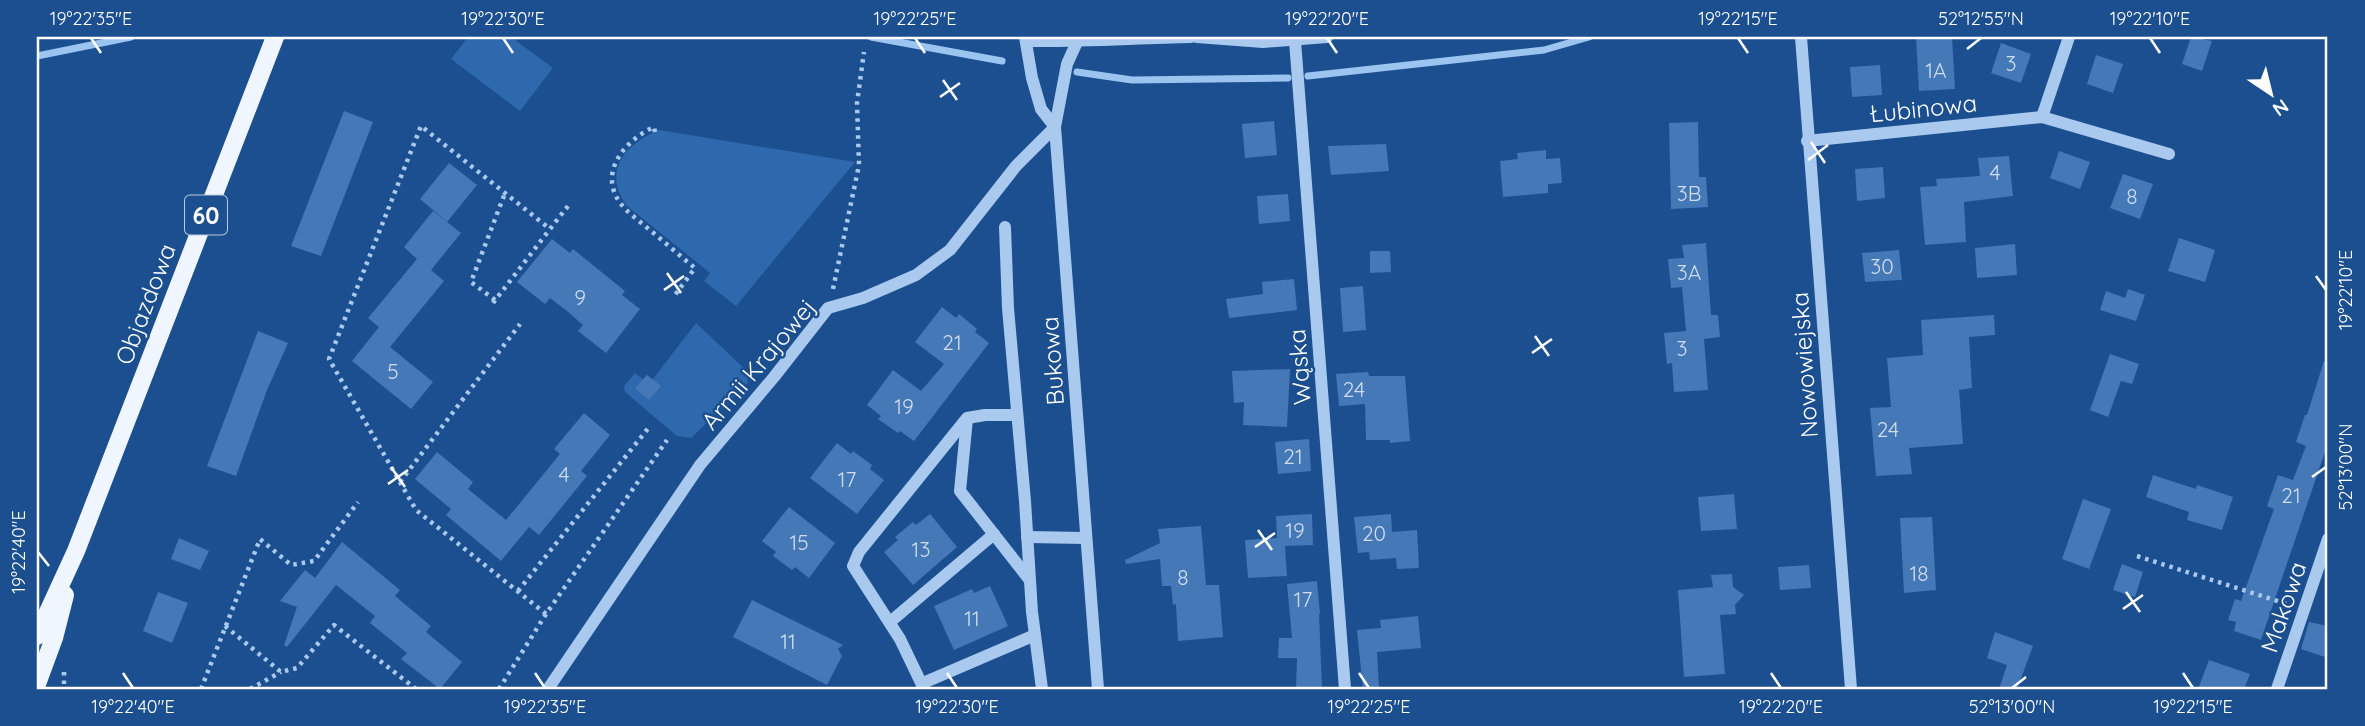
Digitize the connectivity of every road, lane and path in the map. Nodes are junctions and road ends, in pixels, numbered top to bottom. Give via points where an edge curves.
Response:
1 (275, 37) edge
2 (1191, 37) edge
3 (1196, 37) edge
4 (1327, 37) edge
5 (1801, 37) edge
6 (2069, 37) edge
7 (1025, 39) edge
8 (1295, 41) junction
9 (1077, 42) junction
10 (864, 52) dead end
11 (2042, 117) junction
12 (1055, 127) junction
13 (655, 132) dead end
14 (1808, 141) junction
15 (2169, 154) dead end
16 (505, 193) junction
17 (568, 206) dead end
18 (1005, 227) dead end
19 (550, 229) junction
20 (675, 295) dead end
21 (828, 308) junction
22 (520, 324) dead end
23 (1016, 415) junction
24 (967, 418) junction
25 (650, 426) dead end
26 (667, 440) dead end
27 (400, 482) junction
28 (359, 502) dead end
29 (993, 534) junction
30 (1027, 537) junction
31 (1086, 538) junction
32 (2328, 538) edge
33 (76, 551) junction
34 (2137, 556) dead end
35 (1030, 579) junction
36 (518, 591) junction
37 (2304, 609) junction
38 (546, 614) junction
39 (890, 622) junction
40 (225, 626) junction
41 (1035, 635) junction
42 (37, 636) edge
43 (281, 672) junction
44 (37, 684) edge
45 (923, 686) edge
46 (201, 689) edge
47 (250, 689) edge
48 (416, 689) edge
49 (499, 689) edge
50 (548, 689) edge
51 (1042, 689) edge
52 (1098, 689) edge
53 (1345, 689) edge
54 (1850, 689) edge
55 (2277, 689) edge

1 - 33 main road, Objazdowa / 60
2 - 9 street
3 - 8 street
4 - 8 street
5 - 14 street, Nowowiejska
6 - 11 street
7 - 9 street
7 - 12 street, Bukowa via 1041,109
8 - 53 street, Wąska
9 - 12 street via 1067,64
10 - 21 path via 857,103 859,165
11 - 14 street, Łubinowa
11 - 15 street, Łubinowa
12 - 21 street, Armii Krajowej via 1016,166 950,250 916,275
12 - 31 street, Bukowa
13 - 20 path via 654,127 633,137 616,159 613,186 622,206 697,266
14 - 54 street, Nowowiejska
16 - 19 path
16 - 19 path via 471,282 494,301
16 - 27 path via 421,125 329,359
17 - 19 path
18 - 23 street
21 - 50 street, Armii Krajowej via 700,466
22 - 27 path
23 - 24 street
23 - 30 street
24 - 29 street via 960,491
24 - 39 street via 859,552 853,566
25 - 36 path
26 - 38 path
27 - 36 path via 416,510
28 - 40 path via 314,561 290,565 260,539
29 - 35 street
29 - 39 street
30 - 31 street
30 - 35 street
31 - 52 street, Bukowa
32 - 37 street, Makowa
33 - 42 main road, Objazdowa / 60
33 - 44 main road, Objazdowa / 60
34 - 37 path
35 - 41 street
36 - 38 path
37 - 55 street, Makowa
38 - 49 path
39 - 45 street
40 - 43 path
40 - 46 path
41 - 45 street
41 - 51 street
43 - 47 path
43 - 48 path via 297,668 334,625

